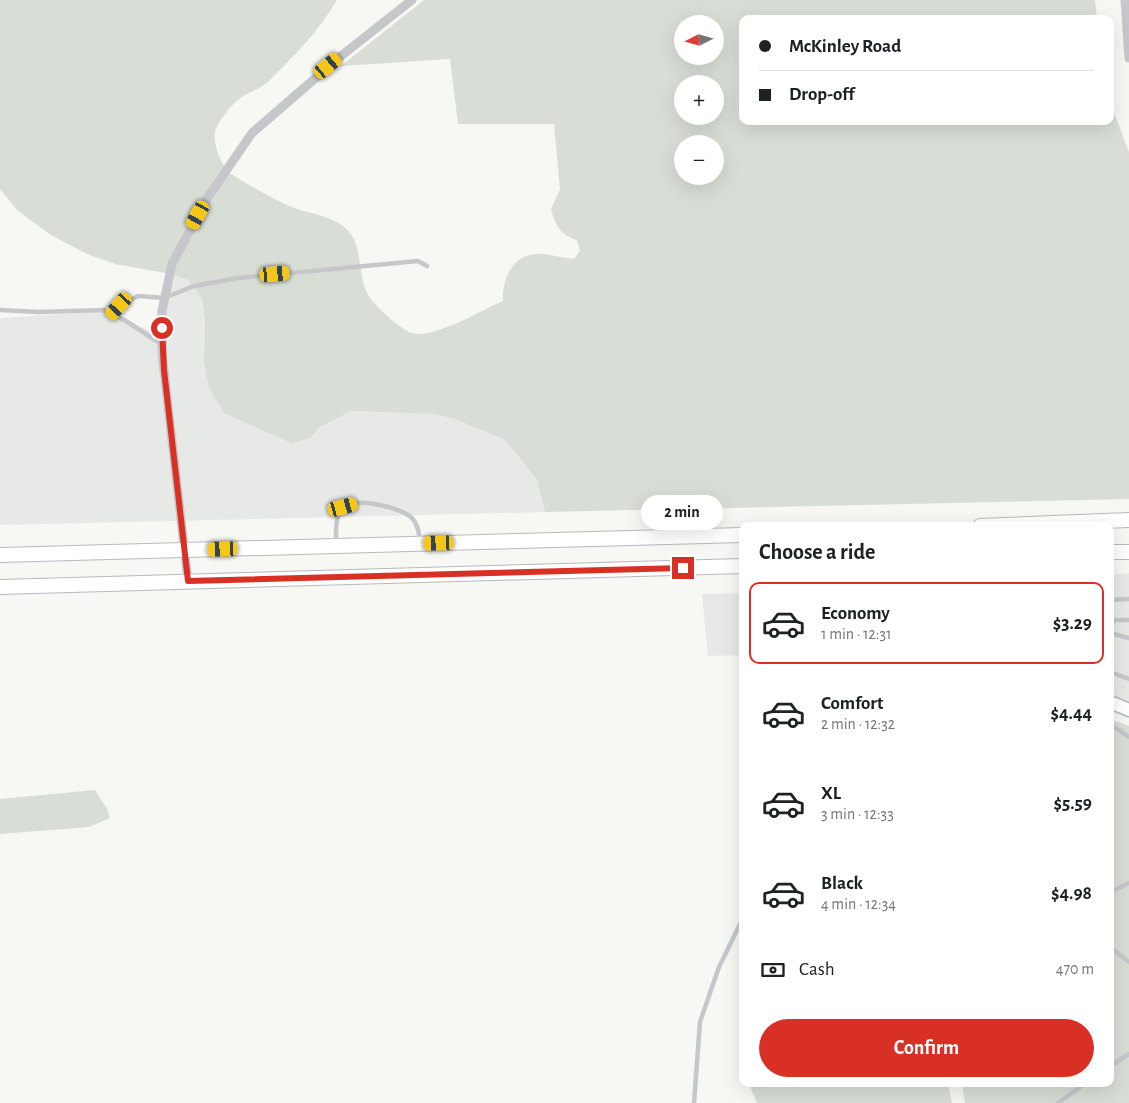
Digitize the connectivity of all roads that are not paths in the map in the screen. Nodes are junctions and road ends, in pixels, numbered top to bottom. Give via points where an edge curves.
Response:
1 (412, 0) edge
2 (1125, 0) edge
3 (1129, 58) edge
4 (427, 266) dead end
5 (164, 298) junction
6 (0, 310) edge
7 (113, 313) junction
8 (162, 344) junction
9 (1129, 520) edge
10 (1079, 522) edge
11 (739, 535) edge
12 (420, 544) junction
13 (336, 546) junction
14 (185, 550) junction
15 (1114, 552) edge
16 (1129, 552) edge
17 (0, 555) edge
18 (739, 566) edge
19 (188, 581) junction
20 (0, 587) edge
21 (1129, 599) edge
22 (1114, 600) edge
23 (1114, 620) edge
24 (1129, 620) edge
25 (1114, 632) edge
26 (1129, 638) edge
27 (1114, 673) edge
28 (1129, 679) edge
29 (1114, 704) edge
30 (1129, 710) edge
31 (1114, 727) edge
32 (1129, 737) edge
33 (1129, 883) edge
34 (1114, 890) edge
35 (739, 926) edge
36 (1114, 950) edge
37 (1129, 962) edge
38 (1129, 1054) edge
39 (1114, 1063) edge
40 (1080, 1087) edge
41 (694, 1103) edge
42 (1058, 1103) edge

1 - 5 street via 283,104 242,144 179,250 172,264
2 - 3 street
4 - 5 lane via 418,261 238,278 194,286
5 - 7 lane via 138,296
5 - 8 street
6 - 7 lane via 104,310
7 - 8 lane
8 - 14 street
9 - 10 main road
11 - 12 main road
12 - 13 main road
12 - 13 lane via 418,527 400,510 356,504 343,507 339,512
13 - 14 main road
14 - 17 main road
14 - 19 street
15 - 16 main road
18 - 19 main road
19 - 20 main road
21 - 22 lane
23 - 24 lane
25 - 26 lane
27 - 28 lane
29 - 30 street
31 - 32 lane
33 - 34 lane
35 - 41 lane via 719,967 700,1022
36 - 37 lane
38 - 39 lane
40 - 42 lane

